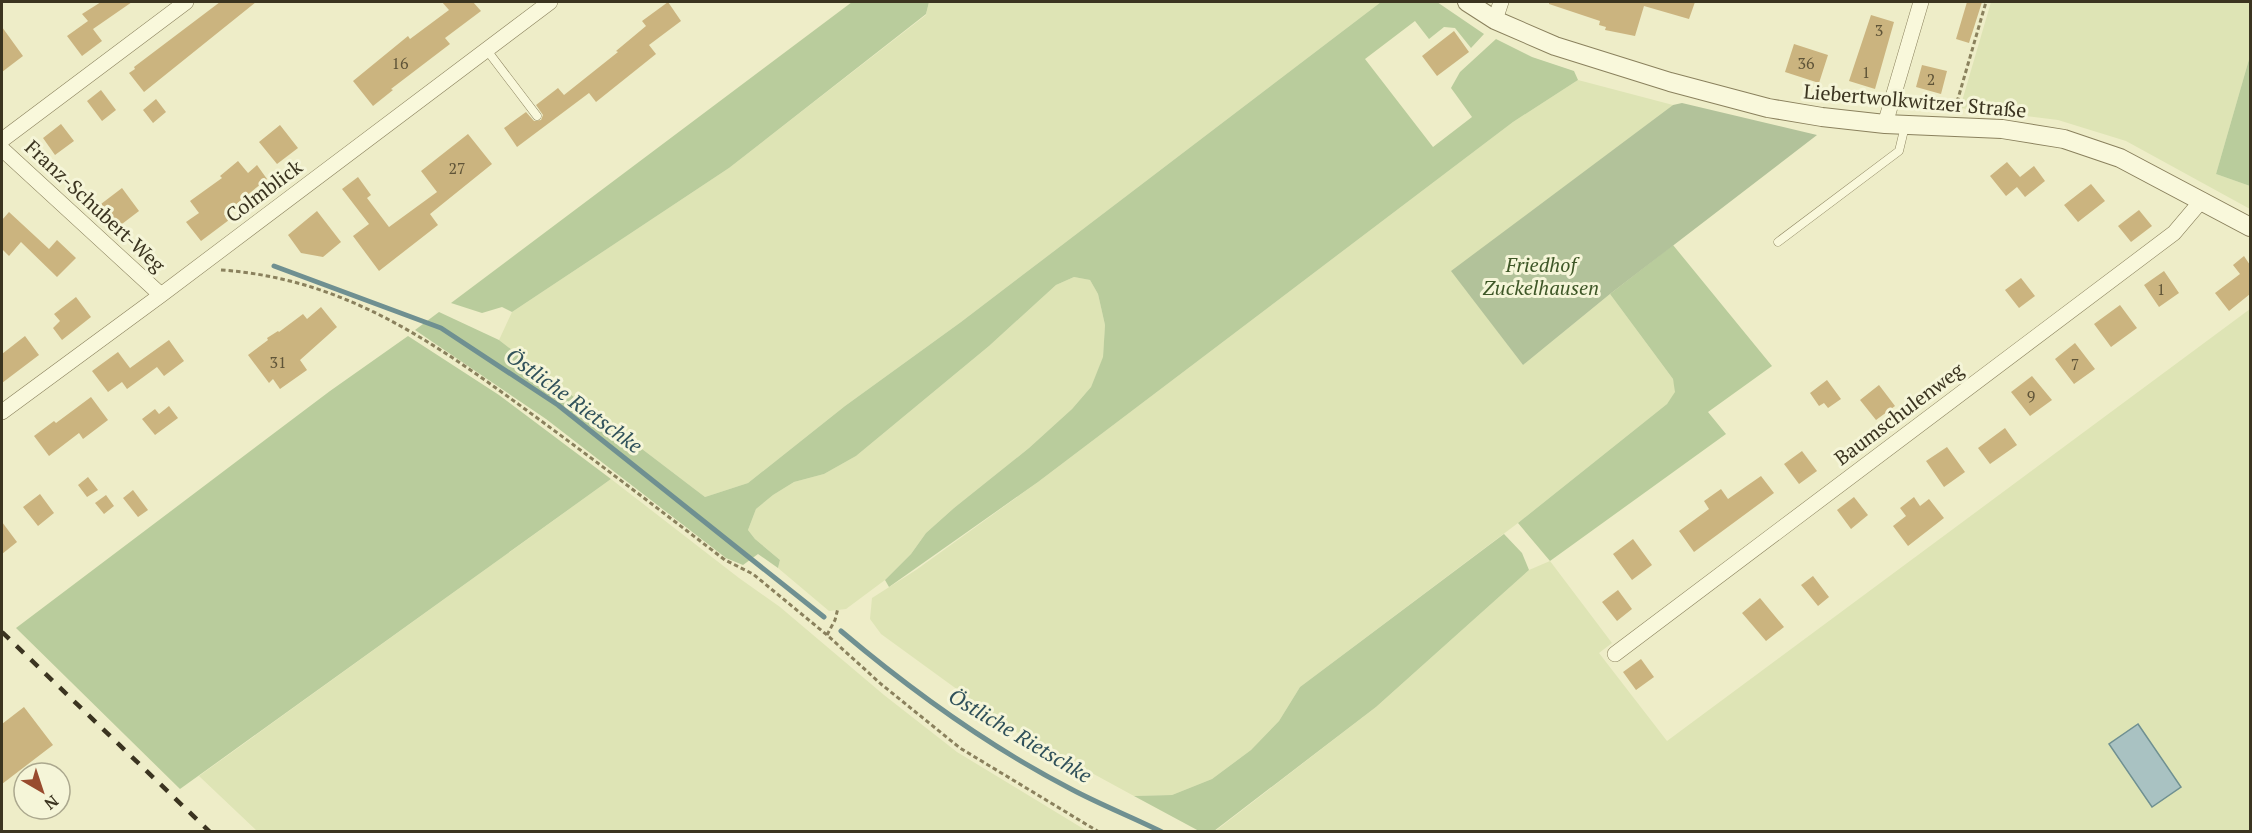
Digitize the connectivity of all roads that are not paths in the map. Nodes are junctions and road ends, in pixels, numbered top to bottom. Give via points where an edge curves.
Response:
1 (186, 2) edge
2 (550, 2) edge
3 (1467, 2) edge
4 (1501, 2) edge
5 (1921, 2) edge
6 (1496, 20) junction
7 (486, 49) junction
8 (537, 116) dead end
9 (1885, 124) junction
10 (1905, 125) junction
11 (2, 140) edge
12 (2, 149) edge
13 (2202, 200) junction
14 (2250, 227) edge
15 (1778, 242) dead end
16 (161, 295) junction
17 (2, 412) edge
18 (1615, 654) dead end

1 - 11 street, Franz-Schubert-Weg
2 - 7 street, Colmblick
3 - 6 street, Liebertwolkwitzer Straße
4 - 6 street
5 - 9 street
6 - 9 street, Liebertwolkwitzer Straße via 1555,46 1724,97 1790,112
7 - 8 lane
7 - 16 street, Colmblick
9 - 10 street, Liebertwolkwitzer Straße
10 - 13 street, Liebertwolkwitzer Straße via 2002,129 2064,139 2120,159
10 - 15 lane via 1899,151
12 - 16 street, Franz-Schubert-Weg
13 - 14 street, Liebertwolkwitzer Straße
13 - 18 street, Baumschulenweg via 2174,233
16 - 17 street, Colmblick

